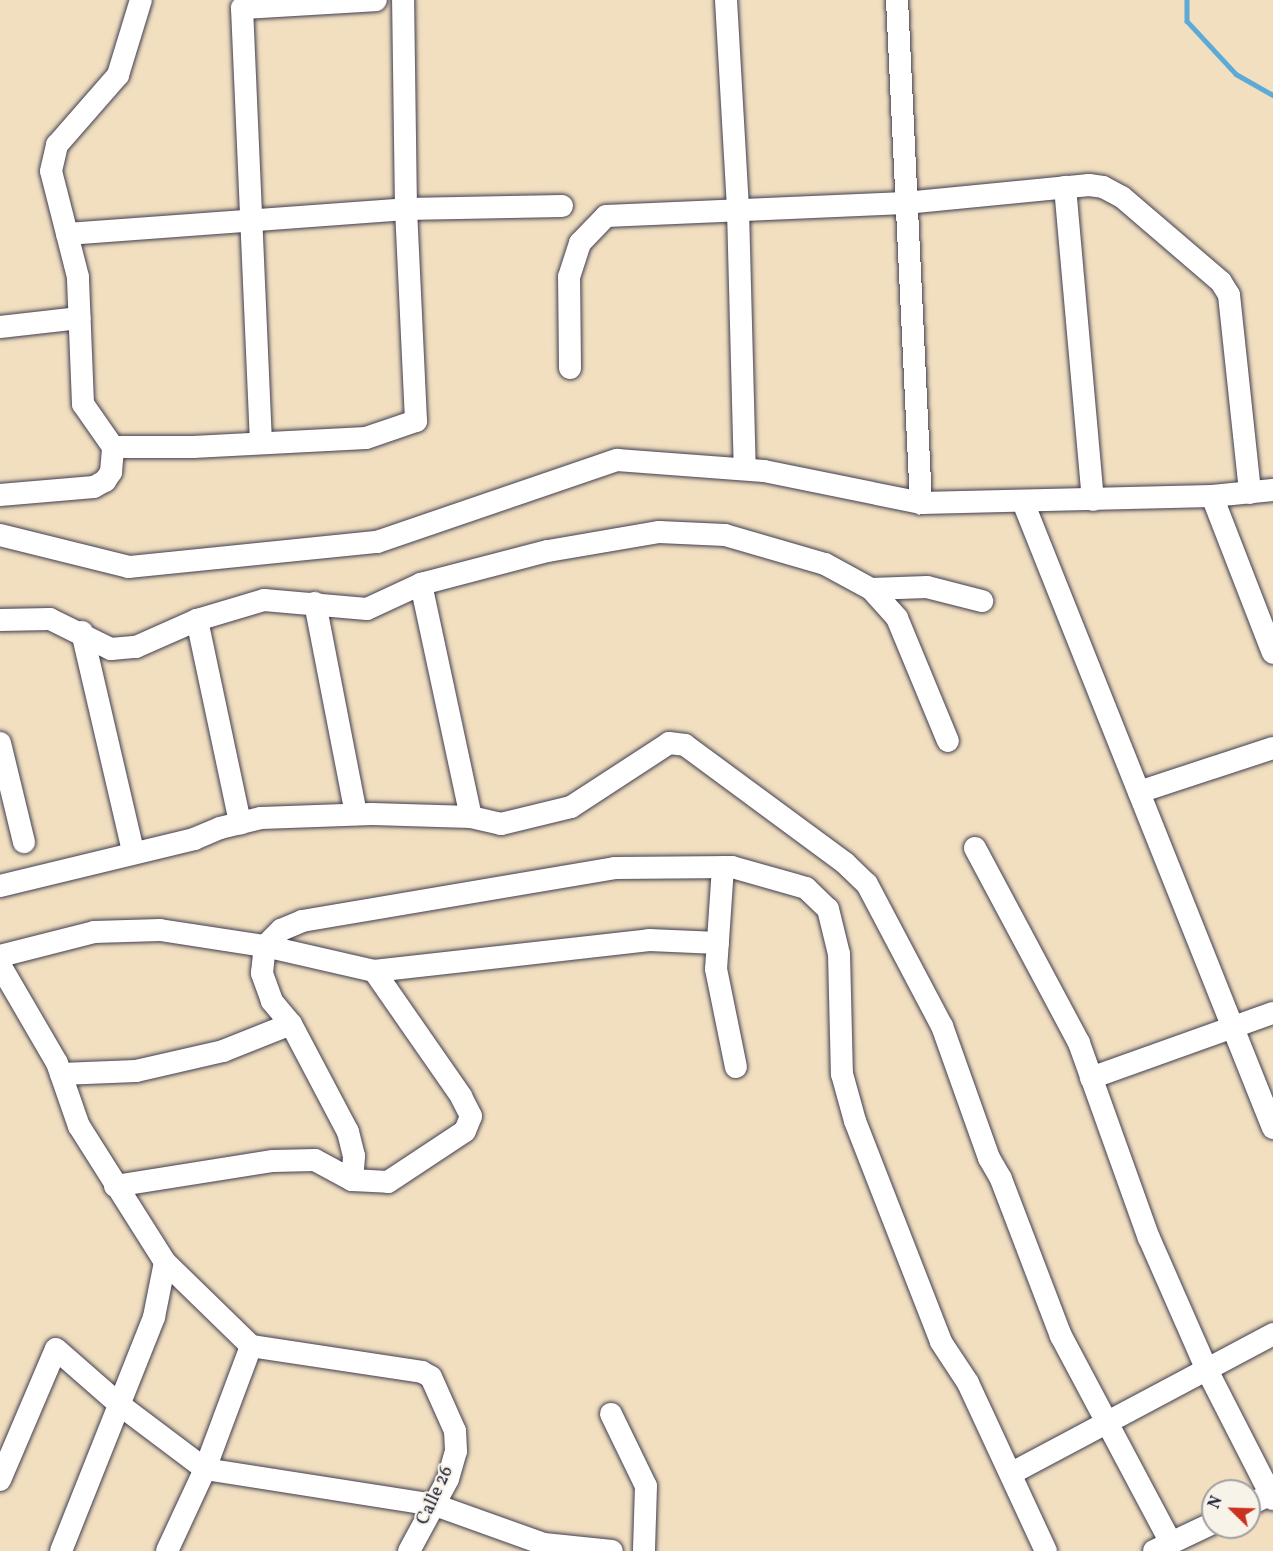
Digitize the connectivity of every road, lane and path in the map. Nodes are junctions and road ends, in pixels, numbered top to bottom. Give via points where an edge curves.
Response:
1 (141, 0) edge
2 (376, 0) edge
3 (403, 0) edge
4 (726, 0) edge
5 (897, 0) edge
6 (1065, 187) junction
7 (906, 202) junction
8 (562, 206) dead end
9 (406, 208) junction
10 (738, 210) junction
11 (250, 220) junction
12 (67, 234) junction
13 (79, 318) junction
14 (0, 327) edge
15 (570, 368) dead end
16 (261, 443) junction
17 (113, 447) junction
18 (745, 469) junction
19 (1273, 490) edge
20 (1250, 492) junction
21 (0, 495) edge
22 (1212, 496) junction
23 (1093, 500) junction
24 (1023, 502) junction
25 (921, 503) junction
26 (0, 535) edge
27 (421, 584) junction
28 (871, 589) junction
29 (982, 601) dead end
30 (315, 603) junction
31 (0, 620) edge
32 (197, 620) junction
33 (82, 632) junction
34 (1273, 653) edge
35 (948, 741) dead end
36 (0, 743) edge
37 (1273, 748) edge
38 (1139, 792) junction
39 (356, 814) junction
40 (471, 817) junction
41 (240, 823) junction
42 (24, 842) dead end
43 (975, 849) dead end
44 (133, 852) junction
45 (723, 867) junction
46 (0, 886) edge
47 (718, 943) junction
48 (265, 946) junction
49 (0, 956) edge
50 (0, 965) edge
51 (374, 971) junction
52 (1273, 1014) edge
53 (291, 1024) junction
54 (1233, 1029) junction
55 (735, 1067) dead end
56 (61, 1074) junction
57 (1091, 1078) junction
58 (1273, 1128) edge
59 (352, 1180) junction
60 (115, 1186) junction
61 (165, 1262) junction
62 (1273, 1334) edge
63 (251, 1346) junction
64 (1207, 1370) junction
65 (120, 1405) junction
66 (610, 1414) dead end
67 (1109, 1424) junction
68 (205, 1469) junction
69 (1012, 1473) junction
70 (0, 1480) edge
71 (1272, 1496) edge
72 (435, 1505) junction
73 (1201, 1530) edge
74 (1172, 1546) edge
75 (62, 1550) edge
76 (166, 1551) edge
77 (409, 1551) edge
78 (612, 1551) edge
79 (644, 1551) edge
80 (1046, 1551) edge

1 - 12 street via 118,75 57,146 51,171
2 - 11 street via 242,8
3 - 9 street
4 - 10 street
5 - 7 street
6 - 7 street
6 - 20 street via 1103,187 1122,198 1221,282 1229,296
6 - 23 street
7 - 10 street
7 - 25 street
8 - 9 street
9 - 11 street
9 - 16 street via 416,421 366,438
10 - 15 street via 606,216 580,243 569,277
10 - 18 street
11 - 12 street
11 - 16 street
12 - 13 street via 78,277
13 - 14 street
13 - 17 street via 83,404
16 - 17 street
17 - 21 street via 111,472 105,482 94,487
18 - 25 street
18 - 26 street via 617,460 377,542 129,567
19 - 20 street
20 - 22 street
22 - 23 street
22 - 34 street
23 - 24 street
24 - 25 street
24 - 38 street
27 - 28 street via 548,551 660,532 725,535 825,564
27 - 30 street via 367,609
27 - 40 street
28 - 29 street via 927,587
28 - 35 street via 897,618
30 - 32 street via 264,600
30 - 39 street
31 - 33 street via 50,619
32 - 33 street via 136,647 111,649
32 - 41 street
33 - 44 street
36 - 42 street
37 - 38 street
38 - 54 street
39 - 40 street
39 - 41 street via 261,818
40 - 67 street via 501,824 571,807 669,743 685,745 845,863 867,884 942,1026 989,1158 1005,1189 1061,1336
41 - 44 street via 194,839
43 - 57 street via 1078,1043
44 - 46 street
45 - 47 street
45 - 48 street via 615,868 302,921 281,930
45 - 69 street via 806,888 828,909 839,954 842,1074 855,1121 941,1342 968,1383
47 - 51 street via 649,940
47 - 55 street via 716,969
48 - 49 street via 160,930 94,932
48 - 51 street
48 - 53 street via 262,973 272,1001
50 - 56 street
51 - 59 street via 471,1116 465,1131 388,1182
52 - 54 street
53 - 56 street via 223,1051 136,1071
53 - 59 street via 348,1132 354,1156
54 - 57 street
54 - 58 street
56 - 60 street via 79,1126
57 - 64 street via 1149,1239
59 - 60 street via 315,1160 273,1161
60 - 61 street
61 - 63 street
61 - 65 street via 154,1317
62 - 64 street
63 - 68 street
63 - 72 street, Calle 26 via 427,1374 455,1431 456,1451
64 - 67 street
64 - 71 street
65 - 68 street
65 - 70 street via 56,1349
65 - 75 street
66 - 79 street via 646,1486
67 - 69 street
67 - 74 street
68 - 72 street
68 - 76 street
69 - 80 street
72 - 77 street, Calle 26
72 - 78 street via 544,1544
73 - 74 street

